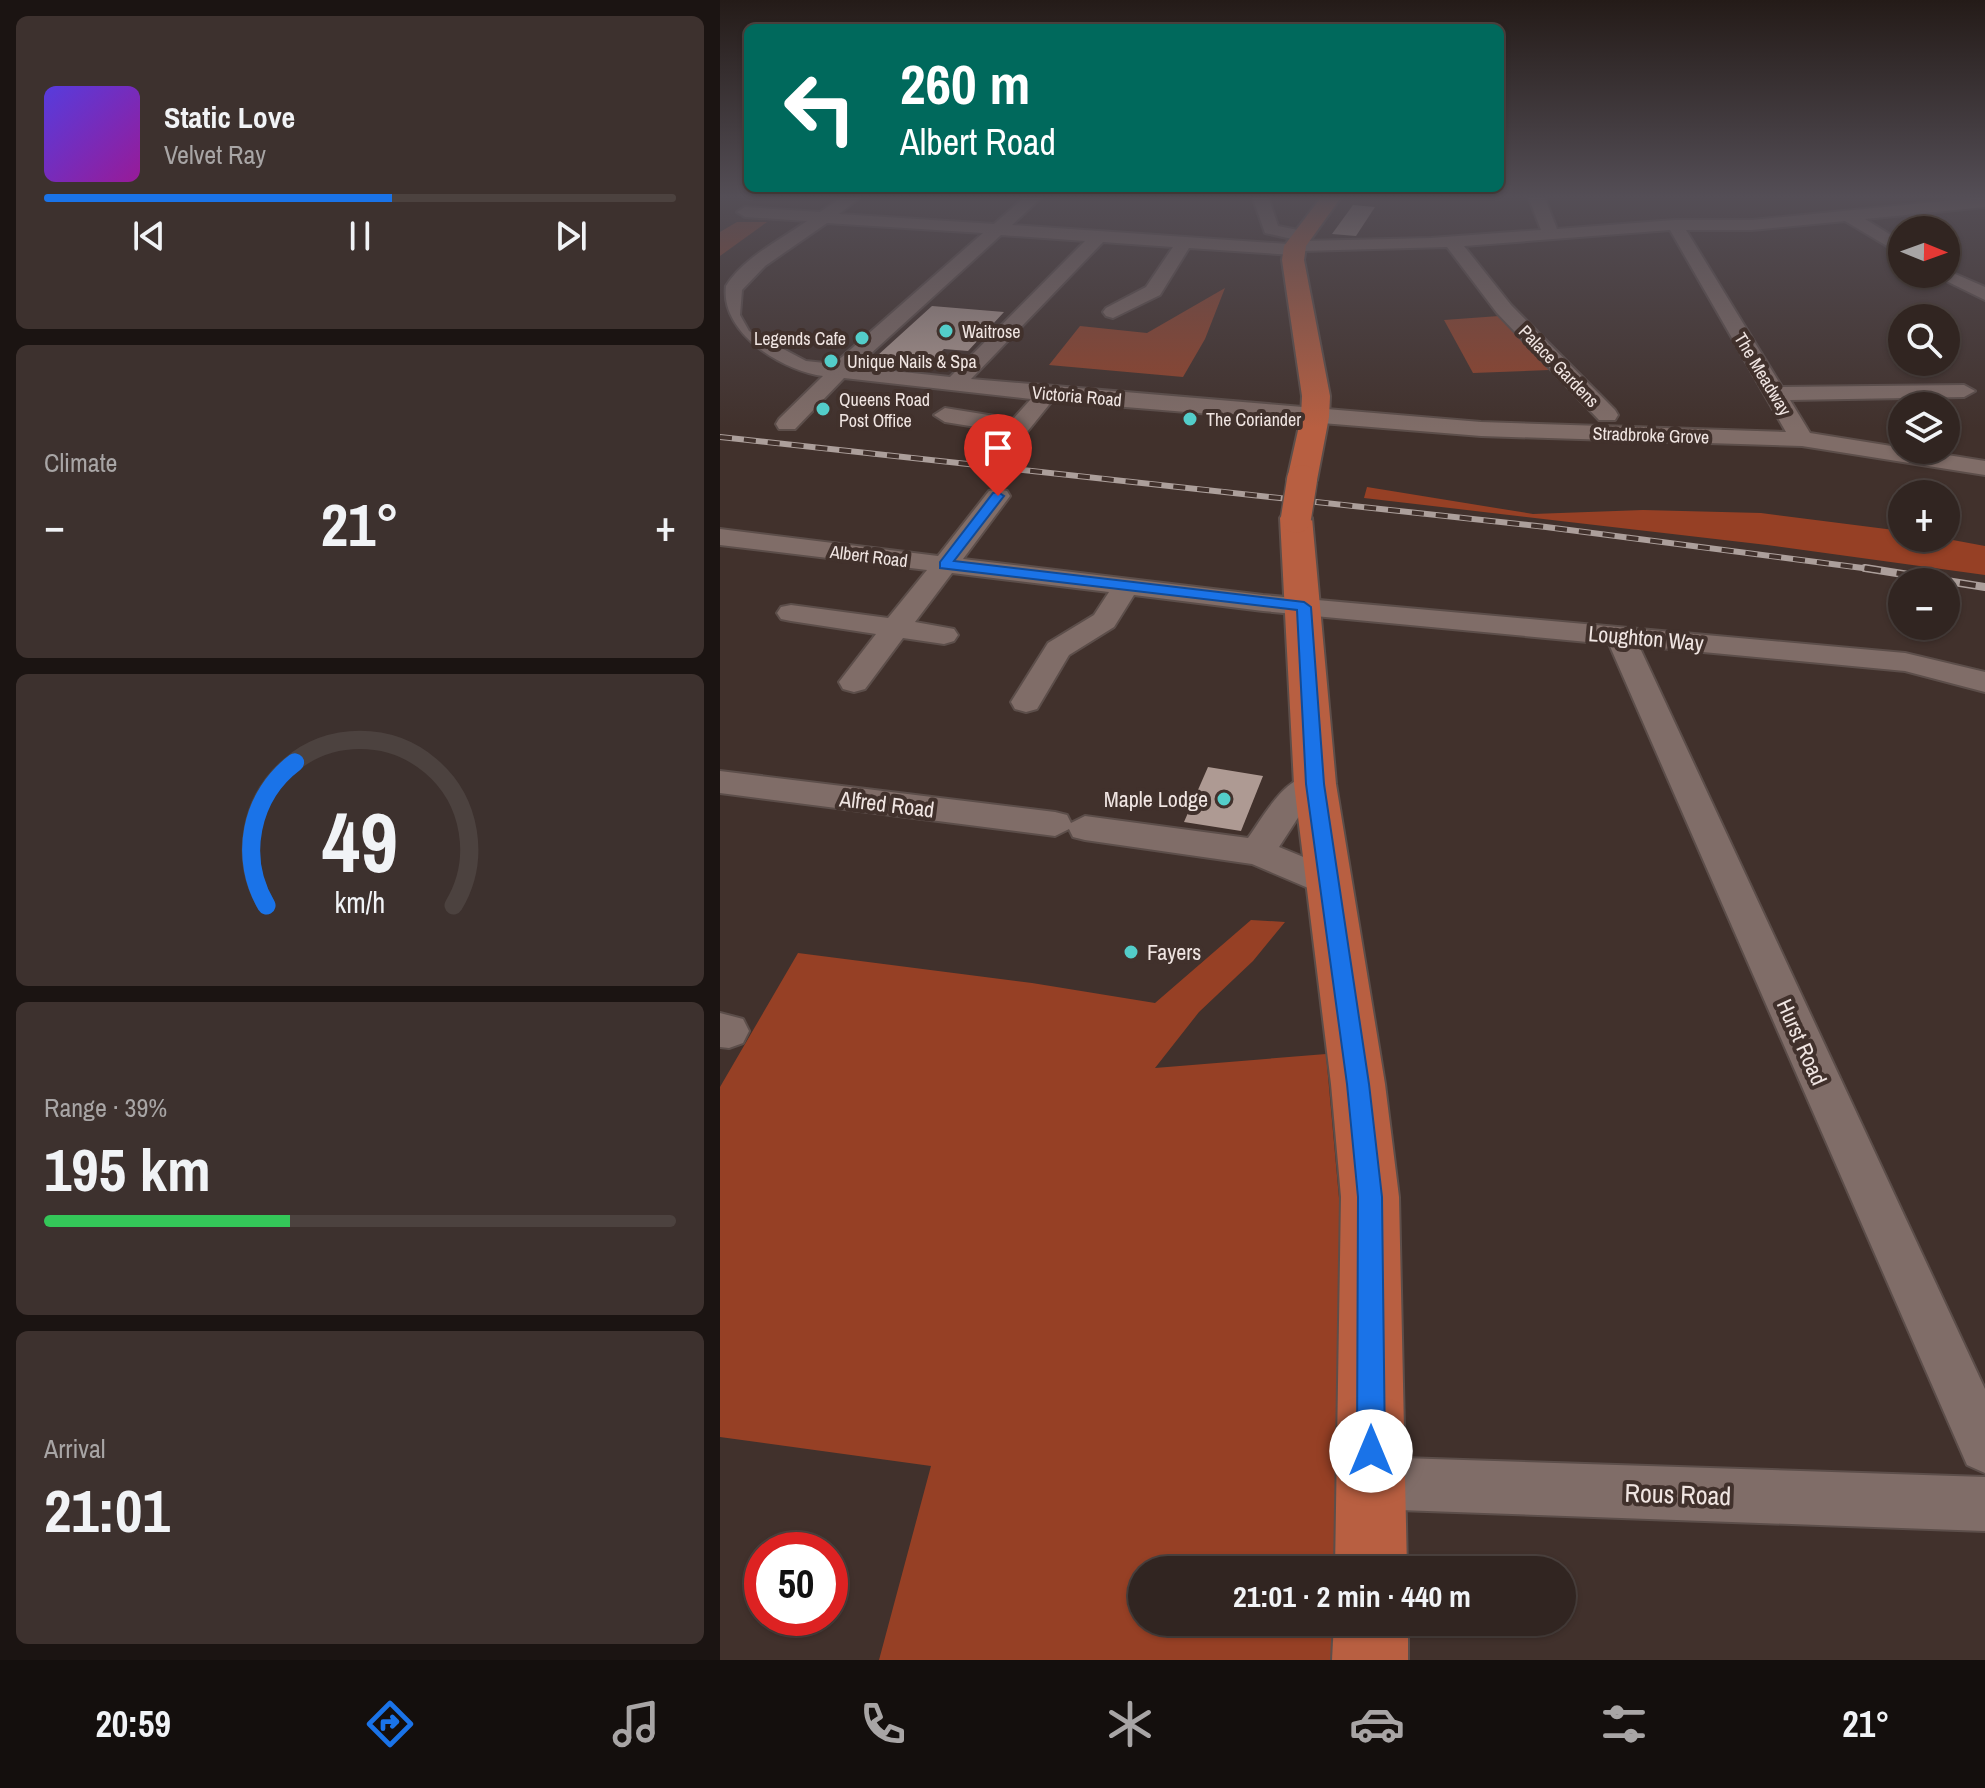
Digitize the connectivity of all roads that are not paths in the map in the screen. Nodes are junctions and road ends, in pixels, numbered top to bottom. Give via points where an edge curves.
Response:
1 (746, 273) edge
2 (947, 273) edge
3 (1063, 273) edge
4 (1164, 273) edge
5 (1295, 273) edge
6 (1476, 273) edge
7 (1704, 273) edge
8 (1960, 283) edge
9 (727, 290) edge
10 (1985, 294) edge
11 (1114, 312) dead end
12 (742, 335) junction
13 (720, 341) edge
14 (840, 370) junction
15 (955, 384) junction
16 (1964, 391) dead end
17 (1046, 394) junction
18 (1775, 394) junction
19 (945, 415) dead end
20 (1607, 415) dead end
21 (1315, 417) junction
22 (790, 420) dead end
23 (1802, 439) junction
24 (1985, 468) edge
25 (965, 500) dead end
26 (720, 537) edge
27 (945, 565) junction
28 (1127, 586) junction
29 (1304, 607) junction
30 (791, 613) dead end
31 (896, 626) junction
32 (944, 635) dead end
33 (1620, 636) junction
34 (854, 682) dead end
35 (1985, 682) edge
36 (1026, 702) dead end
37 (720, 782) edge
38 (1315, 784) junction
39 (1257, 852) junction
40 (1327, 882) junction
41 (1985, 1447) edge
42 (1371, 1483) junction
43 (1985, 1504) edge
44 (1371, 1556) edge
45 (1371, 1636) edge
46 (1370, 1660) edge

1 - 9 street
2 - 14 street
3 - 15 street
4 - 11 street via 1153,291
5 - 21 main road
6 - 20 street, Palace Gardens
7 - 18 street, The Meadway
8 - 10 street
9 - 12 street via 730,315
12 - 13 street
12 - 14 street, Victoria Road via 801,367
14 - 15 street, Victoria Road
14 - 22 street
15 - 17 street, Victoria Road
16 - 18 street
17 - 19 street via 1019,427
17 - 21 street, Victoria Road
18 - 23 street, The Meadway
21 - 23 street, Stradbroke Grove via 1481,429
21 - 29 main road, bridge via 1296,518
23 - 24 street, Stradbroke Grove
25 - 27 street via 995,500
26 - 27 street, Albert Road
27 - 28 street, Albert Road
27 - 31 street
28 - 29 street, Albert Road
28 - 36 street via 1104,621 1046,645
29 - 33 street, Loughton Way
29 - 38 main road
30 - 31 street
31 - 32 street
31 - 34 street
33 - 35 street, Loughton Way via 1905,662
33 - 41 street, Hurst Road
37 - 39 street, Alfred Road
38 - 39 street via 1291,802
38 - 40 main road
39 - 40 street, Alfred Road
40 - 42 main road via 1370,1197
42 - 43 street, Rous Road
42 - 44 main road
45 - 46 main road

